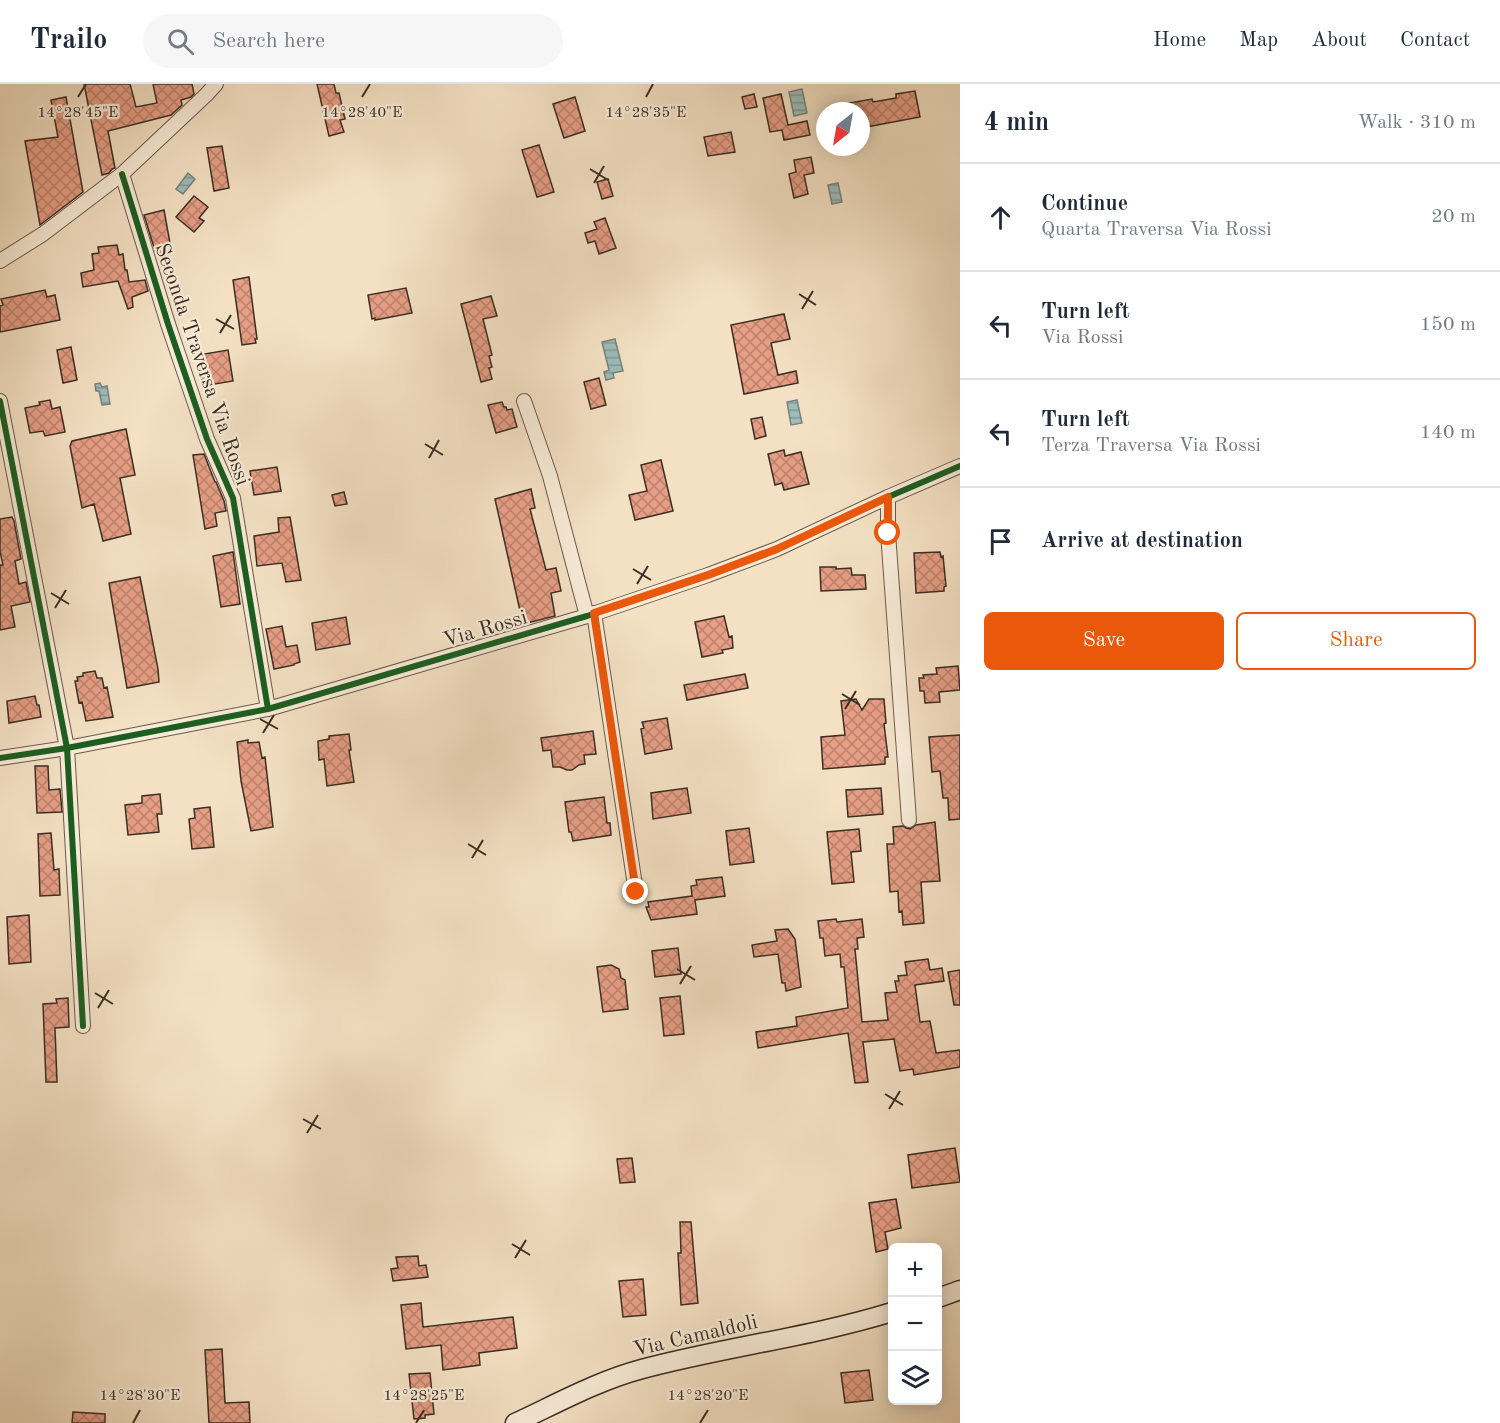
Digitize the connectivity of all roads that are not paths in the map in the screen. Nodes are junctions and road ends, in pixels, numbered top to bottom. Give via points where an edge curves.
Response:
1 (216, 84) edge
2 (122, 174) junction
3 (0, 261) edge
4 (524, 400) dead end
5 (0, 401) edge
6 (960, 466) edge
7 (888, 497) junction
8 (591, 614) junction
9 (268, 709) junction
10 (67, 748) junction
11 (0, 758) edge
12 (909, 820) dead end
13 (636, 892) dead end
14 (83, 1026) dead end
15 (960, 1290) edge
16 (941, 1297) edge
17 (888, 1313) edge
18 (515, 1423) edge

1 - 2 street
2 - 3 street
2 - 9 street, Seconda Traversa Via Rossi via 196,407 233,498
4 - 8 street
5 - 10 street
6 - 7 street, Via Rossi
7 - 8 street, Via Rossi via 777,549
7 - 12 street
8 - 9 street, Via Rossi
8 - 13 street
9 - 10 street, Via Rossi
10 - 11 street, Via Rossi
10 - 14 street
15 - 16 street
17 - 18 street, Via Camaldoli via 640,1370 604,1382

